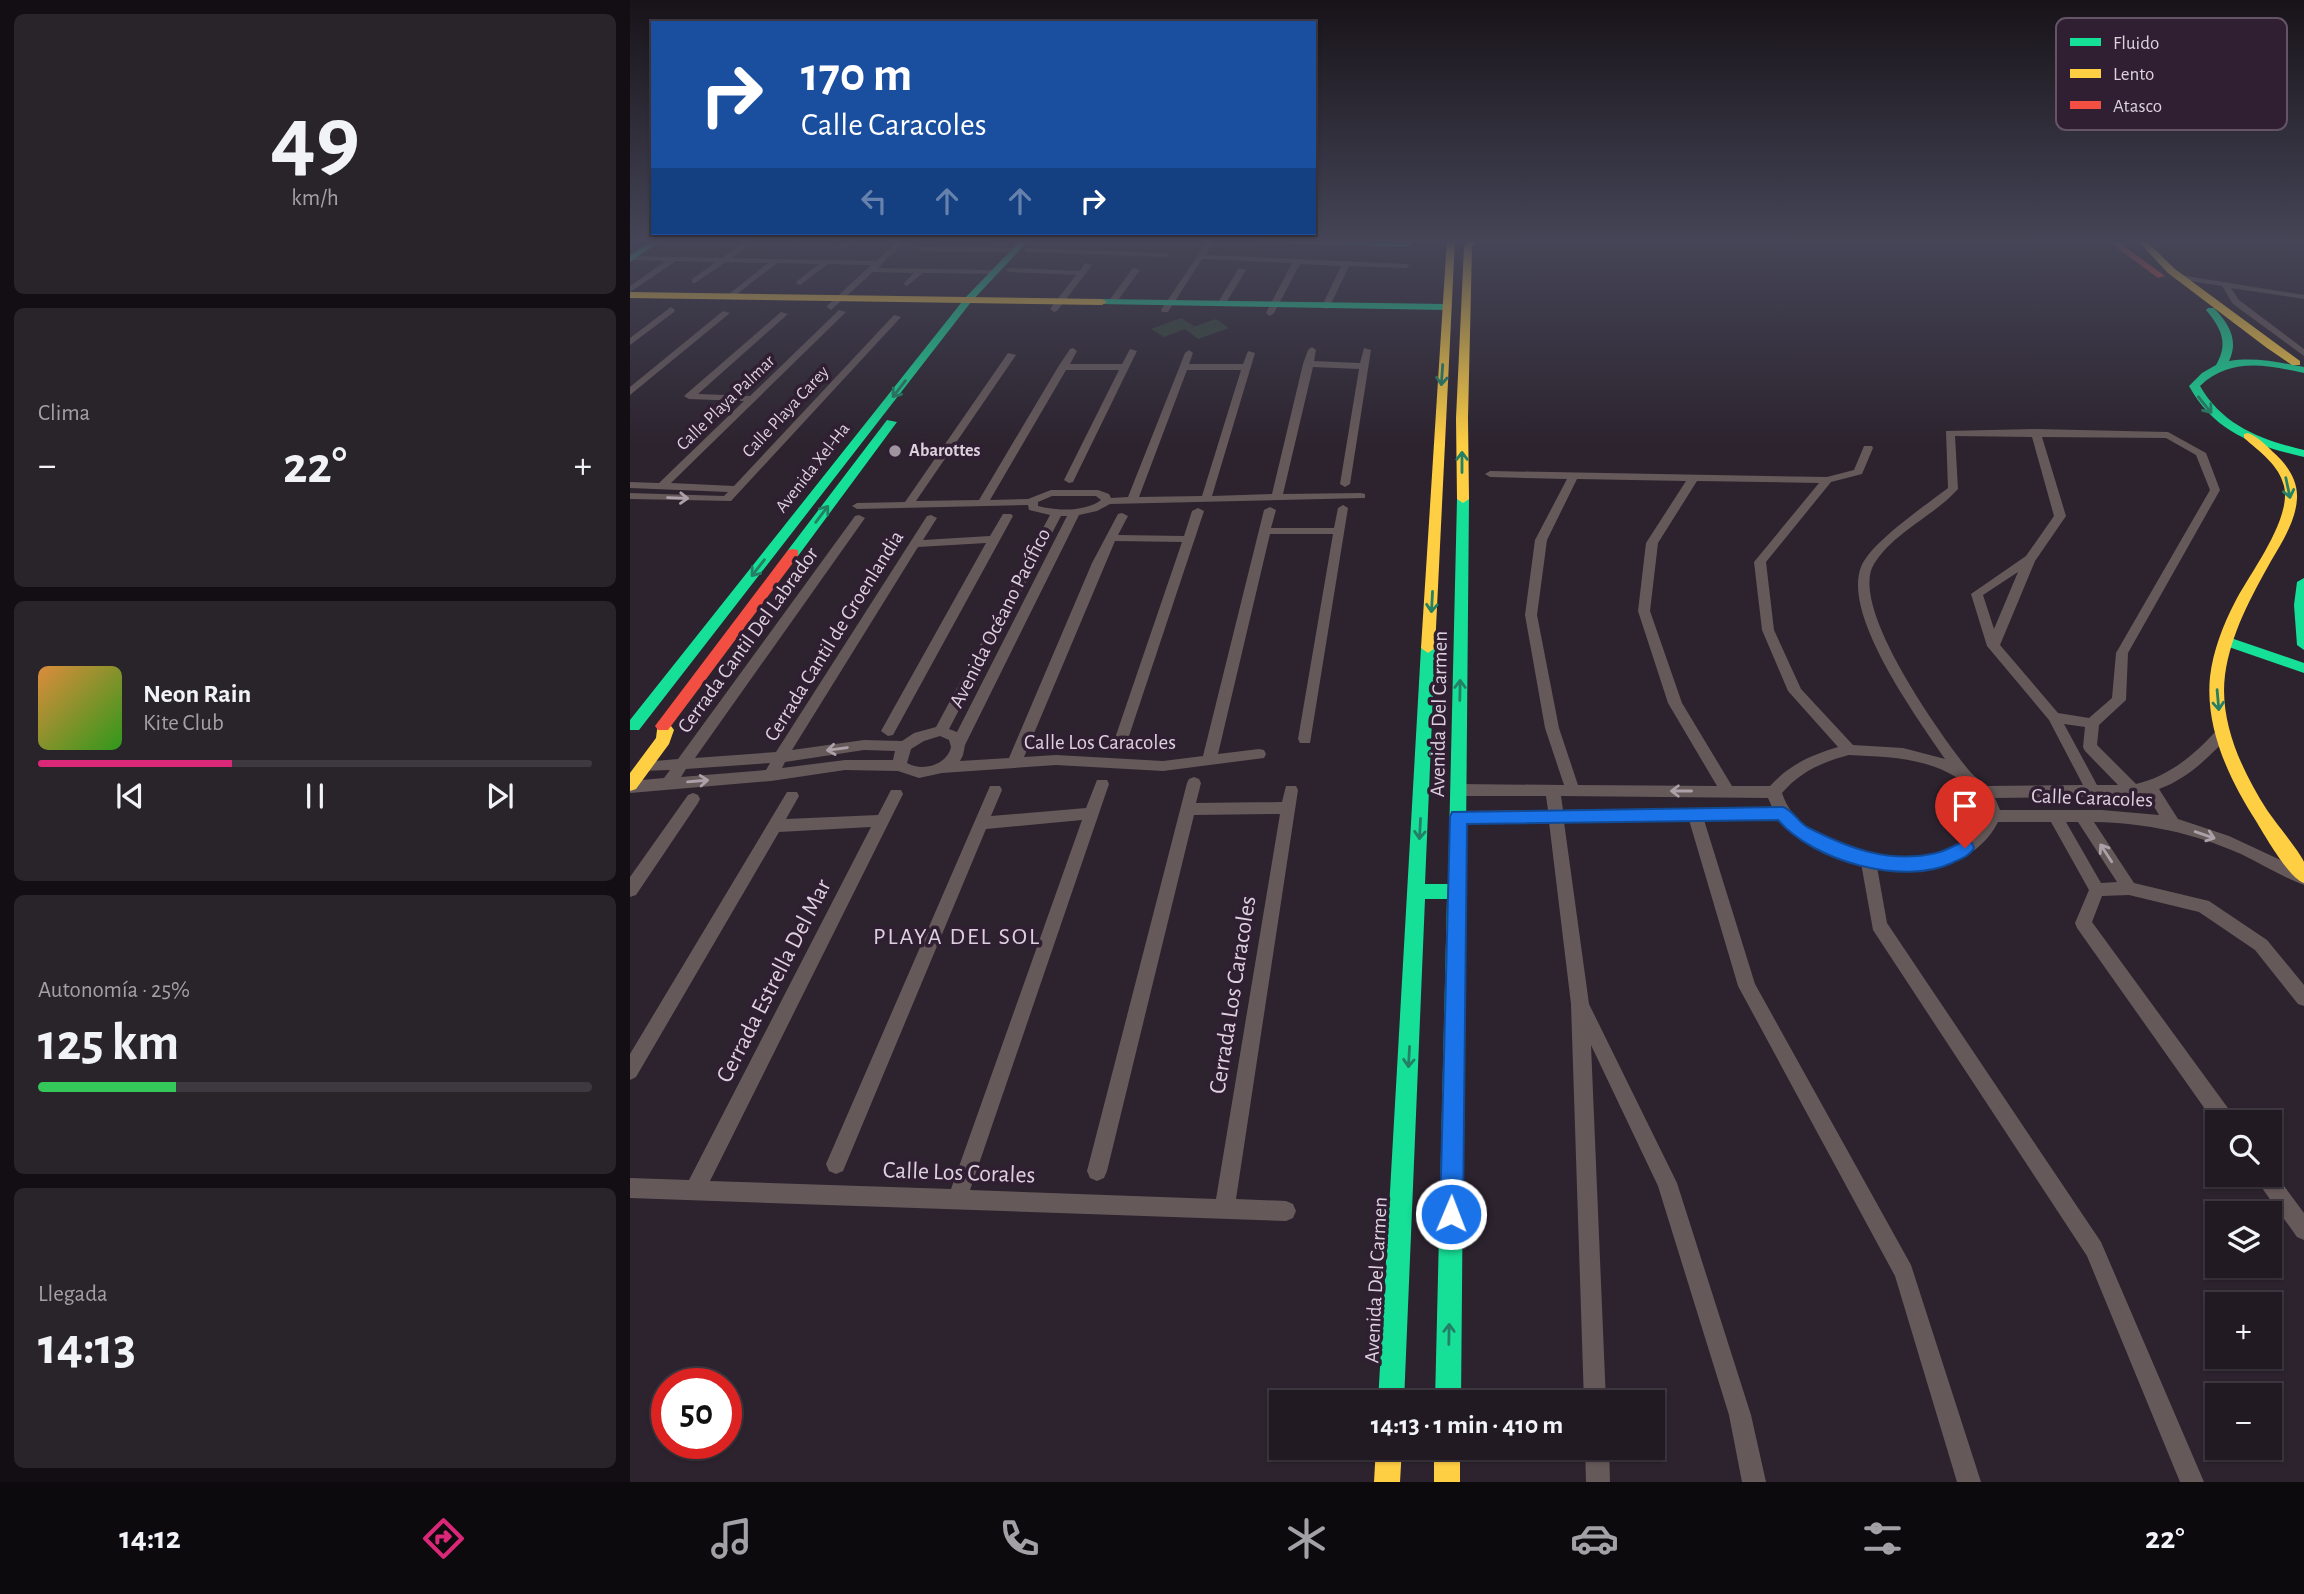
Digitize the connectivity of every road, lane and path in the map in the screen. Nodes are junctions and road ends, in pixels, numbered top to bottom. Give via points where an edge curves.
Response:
1 (835, 308) edge
2 (970, 308) edge
3 (970, 308) edge
4 (1223, 308) edge
5 (1256, 308) edge
6 (1297, 308) edge
7 (1356, 308) edge
8 (1466, 308) edge
9 (2207, 308) edge
10 (2223, 308) edge
11 (2244, 308) edge
12 (671, 310) dead end
13 (1272, 310) junction
14 (1381, 310) junction
15 (1447, 310) joint
16 (726, 313) dead end
17 (784, 314) dead end
18 (897, 317) dead end
19 (630, 342) edge
20 (1312, 350) dead end
21 (1367, 350) dead end
22 (1073, 351) dead end
23 (1133, 351) dead end
24 (1189, 353) dead end
25 (1251, 353) dead end
26 (2304, 353) edge
27 (1011, 355) dead end
28 (1308, 364) junction
29 (1365, 366) junction
30 (2221, 366) junction
31 (1063, 367) junction
32 (1124, 367) junction
33 (1184, 367) junction
34 (1245, 367) junction
35 (2304, 368) edge
36 (630, 392) edge
37 (753, 399) junction
38 (1462, 418) junction
39 (1439, 422) junction
40 (2036, 432) junction
41 (2248, 436) junction
42 (1868, 448) dead end
43 (2304, 454) edge
44 (1490, 474) dead end
45 (1574, 475) junction
46 (1694, 477) junction
47 (1069, 480) dead end
48 (1827, 480) junction
49 (1345, 484) dead end
50 (630, 485) edge
51 (662, 486) junction
52 (736, 489) junction
53 (630, 496) edge
54 (1362, 496) dead end
55 (1277, 497) junction
56 (1206, 499) junction
57 (1132, 500) junction
58 (1107, 501) junction
59 (1032, 502) junction
60 (983, 503) junction
61 (908, 505) junction
62 (1343, 508) dead end
63 (1270, 510) dead end
64 (1058, 511) junction
65 (1075, 511) junction
66 (1198, 511) dead end
67 (1007, 516) dead end
68 (1122, 516) dead end
69 (931, 518) dead end
70 (1265, 531) junction
71 (1338, 531) junction
72 (1111, 538) junction
73 (994, 539) junction
74 (1187, 539) junction
75 (916, 544) junction
76 (1435, 550) junction
77 (1463, 551) junction
78 (2030, 559) junction
79 (2304, 582) edge
80 (2228, 642) junction
81 (2304, 645) edge
82 (1993, 646) junction
83 (2304, 668) edge
84 (662, 691) junction
85 (689, 692) junction
86 (2054, 717) junction
87 (2092, 723) junction
88 (663, 726) junction
89 (632, 727) edge
90 (1443, 730) junction
91 (888, 732) dead end
92 (941, 732) junction
93 (2223, 733) junction
94 (1305, 739) dead end
95 (959, 742) junction
96 (905, 746) junction
97 (1119, 747) dead end
98 (2069, 747) junction
99 (2090, 747) junction
100 (1850, 750) junction
101 (1259, 754) dead end
102 (780, 757) junction
103 (1209, 760) junction
104 (1014, 764) junction
105 (681, 765) junction
106 (900, 766) junction
107 (643, 767) junction
108 (942, 768) junction
109 (1962, 772) junction
110 (771, 775) junction
111 (1102, 783) dead end
112 (1194, 783) dead end
113 (668, 784) junction
114 (630, 786) edge
115 (2150, 787) junction
116 (995, 790) dead end
117 (1291, 790) dead end
118 (1459, 790) junction
119 (2133, 790) junction
120 (1553, 791) junction
121 (1573, 791) junction
122 (1648, 791) junction
123 (2092, 791) junction
124 (1727, 792) junction
125 (1774, 792) junction
126 (1983, 792) junction
127 (2012, 792) junction
128 (896, 794) dead end
129 (792, 796) dead end
130 (693, 799) dead end
131 (1288, 808) junction
132 (1188, 809) junction
133 (1092, 813) junction
134 (1783, 813) junction
135 (1695, 814) junction
136 (1653, 815) junction
137 (1555, 816) junction
138 (1993, 816) junction
139 (2026, 816) junction
140 (1458, 817) junction
141 (2056, 817) junction
142 (2083, 817) junction
143 (882, 821) junction
144 (983, 823) junction
145 (2173, 824) junction
146 (774, 826) junction
147 (1868, 861) junction
148 (2304, 877) edge
149 (2129, 888) junction
150 (630, 890) edge
151 (2097, 890) junction
152 (1417, 891) junction
153 (1457, 892) junction
154 (2304, 998) edge
155 (1580, 1004) junction
156 (630, 1071) edge
157 (2217, 1110) edge
158 (836, 1164) dead end
159 (1097, 1171) dead end
160 (2273, 1187) edge
161 (630, 1188) edge
162 (695, 1190) junction
163 (957, 1199) junction
164 (1224, 1209) junction
165 (1286, 1211) dead end
166 (2304, 1230) edge
167 (1392, 1390) edge
168 (1448, 1390) edge
169 (1595, 1390) edge
170 (1388, 1460) edge
171 (1447, 1460) edge
172 (1597, 1460) edge
173 (1387, 1482) edge
174 (1447, 1482) edge
175 (1598, 1482) edge
176 (1754, 1482) edge
177 (1969, 1482) edge
178 (2192, 1482) edge

1 - 37 street, Calle Playa Palmar
2 -> 84 street, Avenida Xel-Ha
85 -> 3 street, Avenida Xel-Ha
4 - 13 street
5 - 13 street
6 - 13 street
7 - 14 street
8 - 38 street, Avenida Del Carmen
9 - 30 street via 2230,335 2228,358
10 - 35 street via 2265,345
11 - 26 street
12 - 19 street
13 - 14 street
14 - 15 street
15 -> 39 street, Avenida Del Carmen
16 - 36 street
17 - 37 street via 689,396
18 - 52 street, Calle Playa Carey
20 - 28 street
21 - 29 street
22 - 31 street
23 - 32 street
24 - 33 street
25 - 34 street
27 - 61 street
28 - 29 street
28 - 55 street
29 - 49 street
30 - 35 street
30 -> 41 street via 2201,374 2194,386 2198,400
31 - 32 street
31 - 60 street
32 - 47 street
33 - 34 street
33 - 57 street
34 - 56 street
37 - 51 street, Calle Playa Palmar
38 - 39 street
77 -> 38 street, Avenida Del Carmen
39 - 76 street, Avenida Del Carmen
40 - 78 street via 2060,516
40 - 87 street via 2168,435 2201,453 2215,490 2122,653 2119,700
40 - 109 street via 1951,433 1953,489 1867,566 1863,594 1885,657
41 - 43 street
41 -> 80 street via 2285,473 2292,496 2284,524
42 - 48 street via 1858,472
44 - 45 street
45 - 46 street
45 - 121 street via 1541,540 1531,615 1552,728
46 - 48 street
46 - 124 street via 1652,543 1644,611 1675,703
48 - 100 street via 1760,562 1768,630 1795,691
50 - 51 street
51 - 52 street
53 -> 52 street, Calle Playa Carey via 727,499
54 - 55 street
55 - 56 street
56 - 57 street
57 - 58 street
58 - 59 street via 1098,493 1051,493
58 - 65 street via 1098,509
59 - 60 street
59 - 64 street via 1037,510
60 - 61 street
61 - 105 street, Cerrada Cantil Del Labrador via 858,512
62 - 71 street
63 - 70 street
64 - 65 street
64 - 92 street, Avenida Océano Pacífico
65 - 95 street, Avenida Océano Pacífico
66 - 74 street
67 - 73 street
68 - 72 street
69 - 75 street, Cerrada Cantil de Groenlandia
70 - 71 street
70 - 103 street
71 - 94 street
72 - 74 street
72 - 104 street
73 - 75 street
73 - 91 street
74 - 97 street
75 - 102 street, Cerrada Cantil de Groenlandia
76 - 77 street
76 -> 90 street, Avenida Del Carmen
90 -> 77 street, Avenida Del Carmen
78 - 82 street
78 - 82 street via 1978,594
79 - 81 street
80 - 83 street
80 -> 93 street via 2220,661 2216,695
82 - 86 street
84 - 85 street
84 - 89 street, Avenida Xel-Ha
85 - 88 street, Avenida Xel-Ha
86 - 87 street
86 - 98 street
87 - 99 street
88 - 89 street via 651,722
88 - 107 street, Avenida Xel-Ha via 666,735
90 - 118 street, Avenida Del Carmen
90 -> 152 street, Avenida Del Carmen
92 - 95 street
92 - 96 street via 922,735
93 - 115 street, Calle Caracoles via 2183,771
93 - 148 street via 2247,792
95 - 108 street via 956,755
96 -> 102 street via 864,745
96 - 106 street
98 - 99 street
98 - 123 street
99 - 119 street
100 - 109 street via 1905,755
100 - 125 street via 1801,765
101 - 103 street, Calle Los Caracoles
102 - 105 street
102 - 110 street, Cerrada Cantil de Groenlandia
103 - 104 street, Calle Los Caracoles via 1163,766 1056,760
104 - 108 street, Calle Los Caracoles
105 - 107 street
105 - 113 street, Cerrada Cantil Del Labrador
106 - 108 street via 922,774
106 - 110 street via 845,765
107 - 114 street
109 - 126 street
113 -> 110 street
111 - 133 street
112 - 132 street
113 - 114 street
115 - 119 street, Calle Caracoles
115 - 145 street
116 - 144 street
117 - 131 street, Cerrada Los Caracoles
118 - 120 street
118 - 140 street, Avenida Del Carmen
119 - 123 street, Calle Caracoles
120 - 121 street
120 - 137 street
121 - 122 street
124 -> 122 street
122 - 136 street
123 - 127 street, Calle Caracoles
124 - 125 street
125 - 134 street
126 - 127 street, Calle Caracoles
126 - 138 street via 1991,802
127 - 139 street via 2016,807
128 - 143 street, Cerrada Estrella Del Mar
129 - 146 street
130 - 150 street
131 - 132 street
131 - 164 street, Cerrada Los Caracoles
132 - 159 street
133 - 144 street
133 - 163 street
134 - 135 street
134 - 147 street via 1796,829
135 - 136 street
135 - 177 street via 1747,986 1904,1272
136 - 137 street
137 - 140 street
137 - 155 street
138 - 139 street, Calle Caracoles
138 - 147 street via 1965,848 1940,860 1906,865
139 - 141 street, Calle Caracoles
140 - 153 street, Avenida Del Carmen
141 - 142 street, Calle Caracoles
141 - 151 street
142 - 145 street, Calle Caracoles
149 -> 142 street
143 - 146 street
143 - 162 street, Cerrada Estrella Del Mar
144 - 158 street
145 -> 148 street, Calle Caracoles
146 - 156 street
147 - 178 street via 1879,925 2094,1249
149 - 151 street
149 - 154 street via 2203,906 2261,945
151 - 157 street via 2083,923
152 - 153 street
152 -> 167 street, Avenida Del Carmen
168 -> 153 street, Avenida Del Carmen
155 - 169 street
155 - 176 street via 1667,1184 1741,1415
160 - 166 street
161 - 162 street, Calle Los Corales
162 - 163 street, Calle Los Corales
163 - 164 street, Calle Los Corales
164 - 165 street, Calle Los Corales
170 - 173 street
171 - 174 street
172 - 175 street

